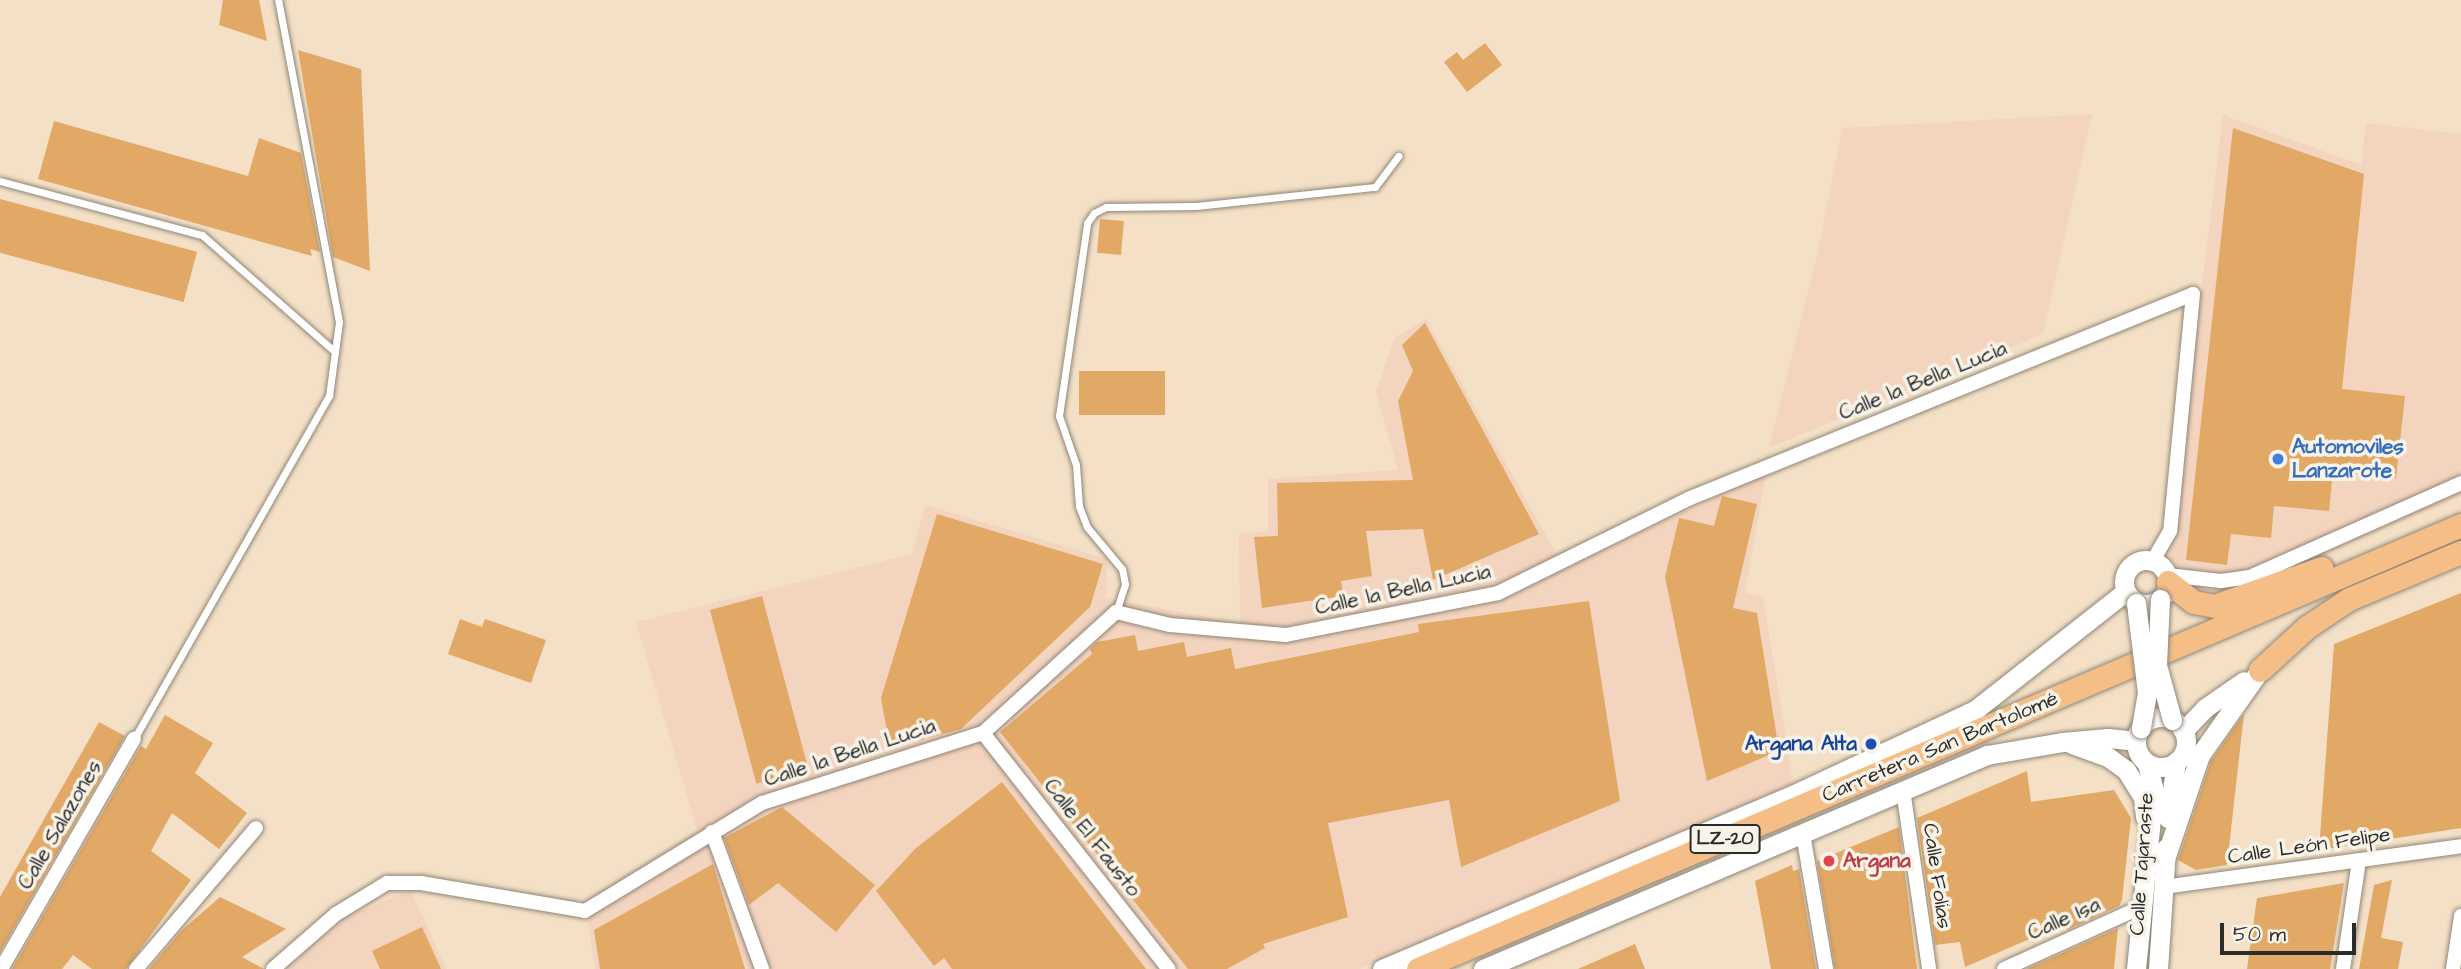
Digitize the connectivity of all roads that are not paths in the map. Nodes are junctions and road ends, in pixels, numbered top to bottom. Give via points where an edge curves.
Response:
1 (278, 0) edge
2 (1398, 156) dead end
3 (0, 181) edge
4 (335, 352) junction
5 (2461, 483) edge
6 (2461, 510) edge
7 (2461, 525) edge
8 (2461, 536) edge
9 (2461, 551) edge
10 (2162, 579) junction
11 (2131, 597) junction
12 (1116, 611) junction
13 (2260, 670) junction
14 (2178, 726) junction
15 (983, 733) junction
16 (2139, 735) junction
17 (134, 738) joint
18 (2063, 742) junction
19 (2176, 762) junction
20 (2147, 763) junction
21 (1903, 790) junction
22 (256, 828) dead end
23 (712, 832) junction
24 (1803, 834) junction
25 (2147, 843) junction
26 (2461, 846) edge
27 (2165, 859) junction
28 (2359, 861) junction
29 (2163, 887) junction
30 (2141, 907) junction
31 (2461, 915) edge
32 (1, 969) edge
33 (136, 969) edge
34 (272, 969) edge
35 (762, 969) edge
36 (1169, 969) edge
37 (1382, 969) edge
38 (1418, 969) edge
39 (1443, 969) edge
40 (1483, 969) edge
41 (1826, 969) edge
42 (1929, 969) edge
43 (2004, 969) edge
44 (2136, 969) edge
45 (2158, 969) edge
46 (2343, 969) edge
47 (2453, 969) edge

1 - 4 lane via 340,322
2 - 12 lane via 1375,187 1196,206 1106,207 1087,223 1059,416 1076,465 1079,506 1087,527 1122,569 1125,584
3 - 4 lane via 202,235
4 - 17 lane via 329,396
5 - 10 street via 2250,577
6 - 10 main road via 2237,601 2214,606 2193,602
7 - 38 main road, Carretera San Bartolomé / LZ-20
8 - 39 main road, Carretera San Bartolomé / LZ-20
9 - 13 main road via 2350,599 2307,627
10 - 11 street
10 - 11 street via 2132,564 2124,577
10 - 12 street, Calle la Bella Lucia via 2193,294 1688,499 1497,593 1286,635 1170,625
10 - 14 street, bridge via 2157,665
11 - 16 street, bridge via 2147,693
11 - 37 street, Carretera San Bartolomé via 1975,710 1780,801
12 - 15 street, Calle la Bella Lucia
13 - 14 street
13 - 27 street via 2200,755
14 - 16 street via 2155,718
14 - 19 street via 2185,748
15 - 23 street, Calle la Bella Lucia via 762,803
15 - 36 street, Calle El Fausto
16 - 18 street, Carretera San Bartolomé
16 - 20 street
17 - 32 street, Calle Salazones
18 - 21 street, Carretera San Bartolomé via 1987,755
18 - 25 street via 2108,757 2126,770 2143,797
19 - 20 street via 2162,767
19 - 27 street, Calle Tajaraste
20 - 25 street, Calle Tajaraste via 2154,790
21 - 24 street, Carretera San Bartolomé
21 - 42 street, Calle Folias
22 - 33 street
23 - 34 street, Calle la Bella Lucia via 585,911 421,883 387,883 336,914
23 - 35 street
24 - 40 street, Carretera San Bartolomé
24 - 41 street
25 - 30 street, Calle Tajaraste
26 - 28 street, Calle León Felipe
27 - 29 street, Calle Tajaraste
28 - 29 street, Calle León Felipe
28 - 46 street
29 - 45 street, Calle Tajaraste
30 - 43 street, Calle Isa
30 - 44 street, Calle Tajaraste
31 - 47 street

